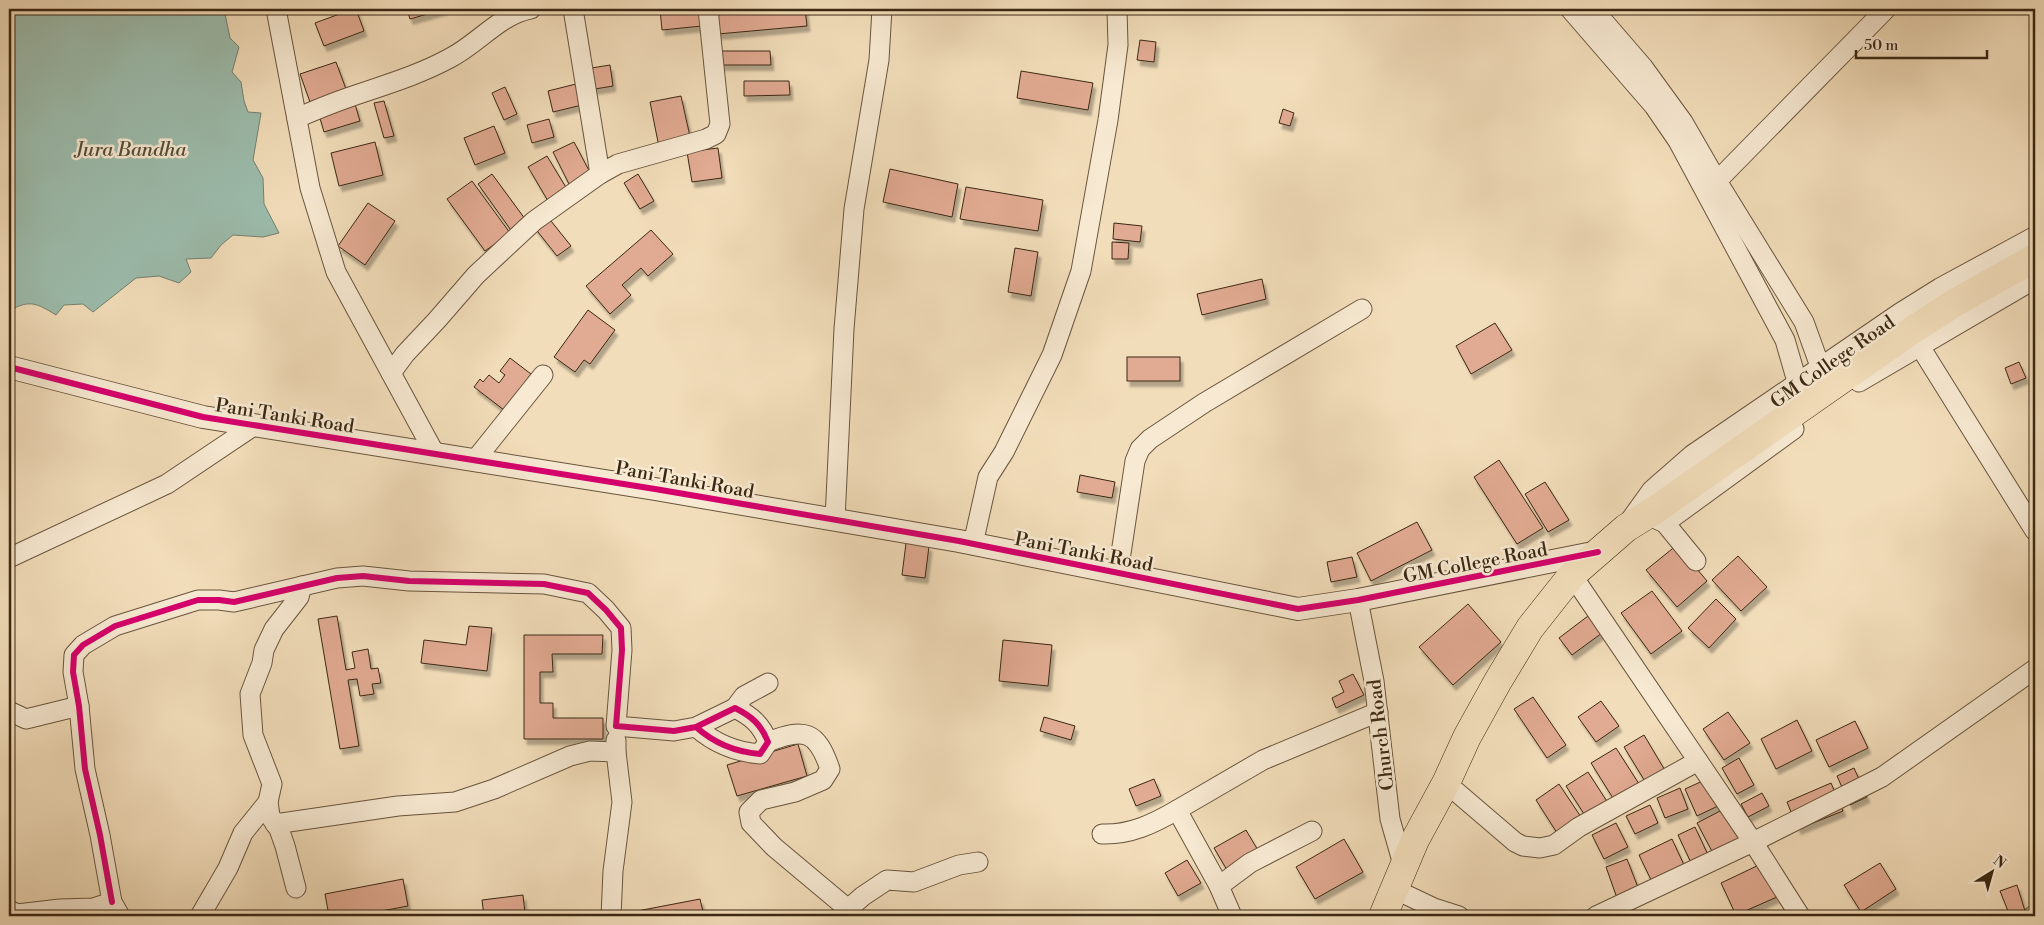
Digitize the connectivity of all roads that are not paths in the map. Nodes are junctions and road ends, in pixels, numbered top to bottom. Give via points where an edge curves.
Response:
1 (276, 9) edge
2 (531, 9) edge
3 (573, 9) edge
4 (708, 9) edge
5 (882, 9) edge
6 (1117, 9) edge
7 (1570, 9) edge
8 (1593, 9) edge
9 (1886, 9) edge
10 (297, 118) junction
11 (600, 174) junction
12 (1717, 181) junction
13 (2035, 238) edge
14 (2035, 258) edge
15 (2035, 279) edge
16 (1362, 309) dead end
17 (1920, 346) junction
18 (9, 367) edge
19 (1821, 369) junction
20 (391, 373) junction
21 (543, 376) dead end
22 (1798, 385) junction
23 (255, 425) junction
24 (435, 454) junction
25 (475, 460) junction
26 (2029, 510) edge
27 (1648, 519) junction
28 (834, 520) junction
29 (2035, 531) edge
30 (972, 544) junction
31 (1598, 552) junction
32 (9, 558) edge
33 (1696, 561) dead end
34 (1118, 573) junction
35 (1572, 575) junction
36 (302, 586) junction
37 (1358, 600) junction
38 (2035, 669) edge
39 (768, 683) dead end
40 (79, 706) junction
41 (735, 708) junction
42 (9, 710) edge
43 (1378, 712) junction
44 (616, 726) junction
45 (696, 727) junction
46 (768, 742) junction
47 (616, 752) junction
48 (1698, 761) junction
49 (1446, 783) junction
50 (268, 802) junction
51 (1177, 810) junction
52 (275, 824) junction
53 (1312, 831) dead end
54 (1102, 834) dead end
55 (1753, 842) junction
56 (978, 862) dead end
57 (1399, 879) junction
58 (1219, 886) junction
59 (296, 888) dead end
60 (116, 909) edge
61 (856, 909) edge
62 (9, 911) edge
63 (200, 916) edge
64 (611, 916) edge
65 (830, 916) edge
66 (1232, 916) edge
67 (1383, 916) edge
68 (1459, 916) edge
69 (1596, 916) edge
70 (1800, 916) edge

1 - 10 street
2 - 10 street via 500,22 451,58 399,81
3 - 11 street
4 - 11 street via 720,124 716,134 618,164
5 - 28 street via 879,60 854,209
6 - 30 street via 1118,45 1108,120 1081,271 1052,355 1004,452 988,477
7 - 22 street via 1654,106 1678,141 1785,340
8 - 12 street via 1643,67 1683,122
9 - 12 street
10 - 20 street via 310,188 336,272
11 - 20 street via 534,221 476,274
12 - 19 street via 1804,322
13 - 19 street, GM College Road via 1941,289
14 - 27 main road via 1956,302 1905,336
15 - 17 street
16 - 34 street via 1204,403 1140,449 1135,461
17 - 26 street
17 - 27 street
18 - 23 street, Pani Tanki Road via 203,417
19 - 22 street, GM College Road
20 - 24 street
21 - 25 street
22 - 27 street, GM College Road via 1693,456 1653,491
23 - 24 street, Pani Tanki Road
23 - 32 street via 167,484
24 - 25 street, Pani Tanki Road
25 - 28 street, Pani Tanki Road
26 - 29 street
27 - 31 main road
27 - 33 street
28 - 30 street, Pani Tanki Road
30 - 34 street, Pani Tanki Road
31 - 35 main road
31 - 37 street, GM College Road
34 - 37 street, Pani Tanki Road via 1298,608
35 - 48 street
35 - 49 main road via 1511,658 1467,737
36 - 40 street via 234,602 198,600 115,626 95,637 74,655 73,672
36 - 44 street via 363,576 409,582 544,584 588,593 621,628
36 - 50 street via 299,597 274,629 250,694 253,734 272,784
37 - 43 street, Church Road
38 - 55 street via 1882,777
39 - 41 street via 744,696
40 - 42 street via 26,719
40 - 60 street via 85,769
41 - 45 street
41 - 46 street via 752,717
43 - 51 street via 1263,760
43 - 57 street, Church Road
44 - 45 street via 674,731
44 - 47 street
45 - 46 street via 707,737 740,752 760,754
46 - 61 street via 799,733 812,736 823,748 830,769 823,780 795,792 761,800 749,812 751,823 774,847
47 - 52 street via 590,751 570,756 455,802 398,806
47 - 64 street via 622,802
48 - 49 street via 1578,827 1554,845 1540,848 1515,842
48 - 55 street
49 - 57 main road
50 - 52 street
50 - 63 street via 243,832 228,868
51 - 54 street via 1134,831
51 - 58 street
52 - 59 street via 292,867
53 - 58 street via 1250,863
55 - 69 street
55 - 70 street
56 - 61 street via 959,865 914,882 887,880
57 - 67 main road
57 - 68 street via 1434,908
58 - 66 street
60 - 62 street via 60,909 17,914
61 - 65 street

